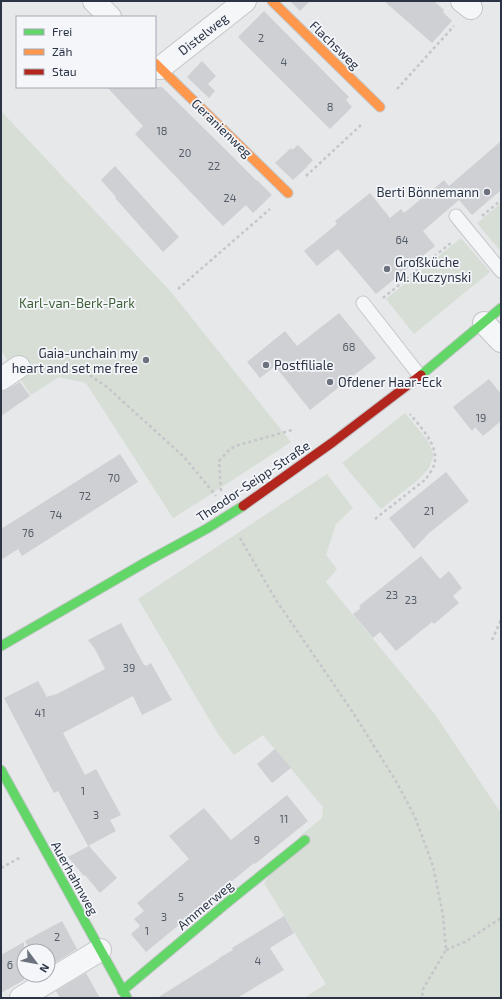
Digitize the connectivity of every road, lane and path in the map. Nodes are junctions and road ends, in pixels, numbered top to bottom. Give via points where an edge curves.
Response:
1 (94, 1) edge
2 (245, 1) edge
3 (272, 1) edge
4 (466, 5) edge
5 (109, 16) edge
6 (158, 65) edge
7 (380, 107) junction
8 (288, 193) junction
9 (501, 200) edge
10 (456, 216) dead end
11 (467, 229) junction
12 (501, 271) edge
13 (178, 289) dead end
14 (366, 307) joint
15 (501, 308) edge
16 (484, 323) junction
17 (501, 341) edge
18 (19, 367) joint
19 (420, 376) junction
20 (1, 379) edge
21 (395, 395) junction
22 (292, 430) dead end
23 (222, 505) junction
24 (227, 516) junction
25 (375, 519) dead end
26 (501, 620) edge
27 (492, 640) dead end
28 (1, 646) edge
29 (1, 770) edge
30 (305, 840) dead end
31 (501, 918) edge
32 (100, 950) junction
33 (446, 950) junction
34 (124, 994) edge
35 (22, 998) edge
36 (422, 998) edge

1 - 5 street
2 - 6 street, Distelweg
3 - 7 street, Flachsweg
4 - 7 path
6 - 8 street, Geranienweg
7 - 8 path
8 - 13 path
9 - 11 path
10 - 11 lane
11 - 12 lane
11 - 14 path
14 - 19 lane
15 - 16 street, Theodor-Seipp-Straße
16 - 17 street
16 - 19 street, Theodor-Seipp-Straße
18 - 20 street
18 - 23 path via 85,372 107,387 184,457
19 - 21 street, Theodor-Seipp-Straße
21 - 24 street, Theodor-Seipp-Straße via 326,448
21 - 25 path via 430,439 435,460 426,479
22 - 23 path via 235,446 228,451 219,461
23 - 24 path
24 - 28 street, Theodor-Seipp-Straße
24 - 33 path via 276,600 354,714 401,790 433,866 443,915
26 - 27 path
29 - 32 street, Auerhahnweg
30 - 34 street, Ammerweg via 228,902
31 - 33 path via 465,942
32 - 34 street, Auerhahnweg
32 - 35 street
33 - 36 path via 423,989

